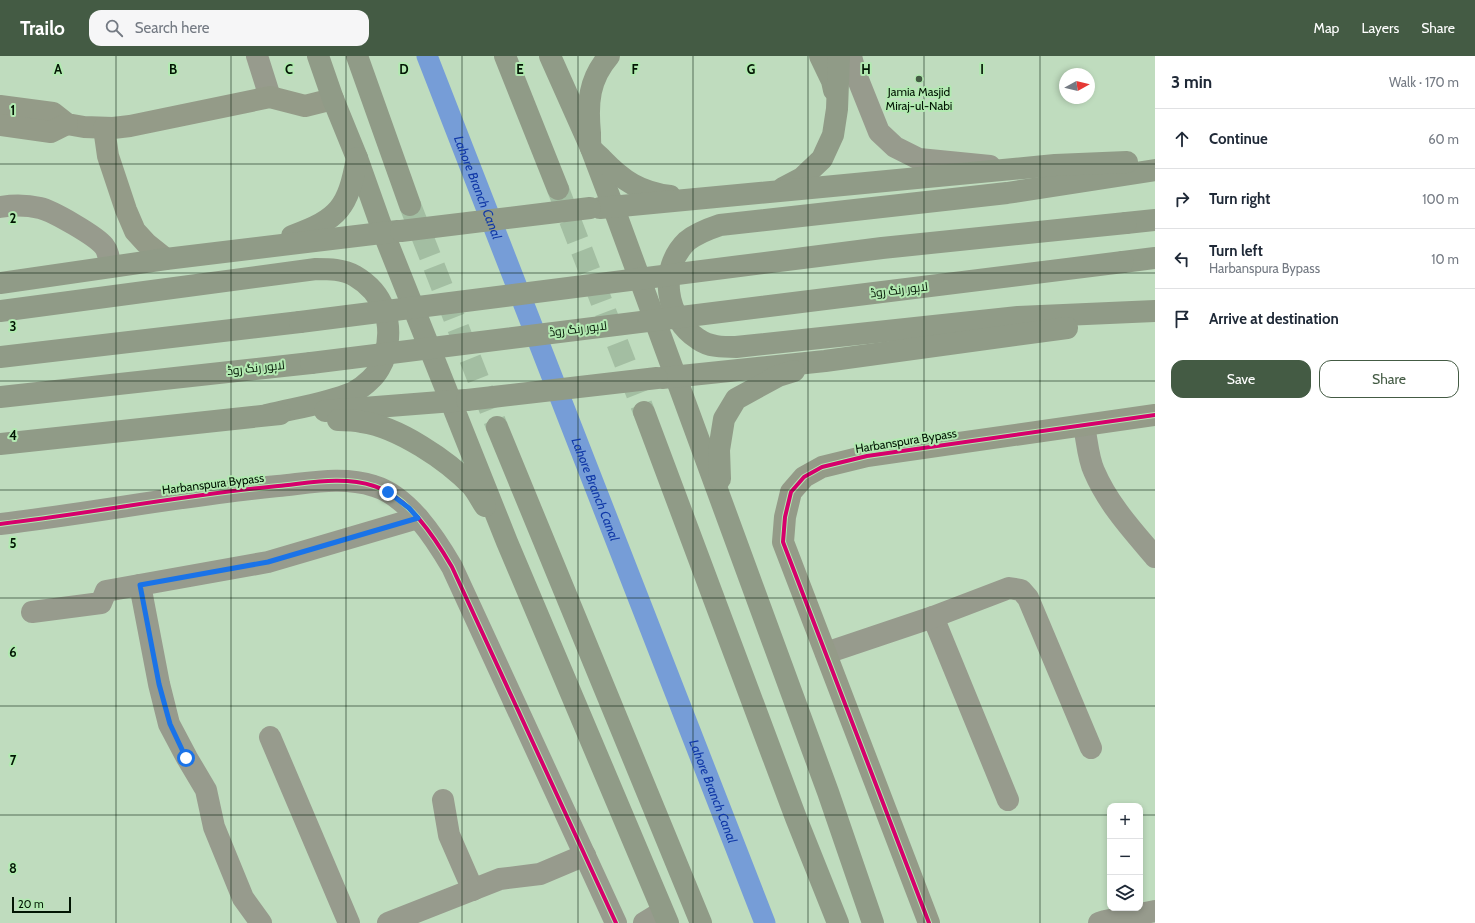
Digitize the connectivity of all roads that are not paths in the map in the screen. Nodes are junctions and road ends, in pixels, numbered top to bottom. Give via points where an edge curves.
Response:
1 (257, 56) edge
2 (318, 56) edge
3 (357, 56) edge
4 (505, 56) edge
5 (550, 56) edge
6 (609, 56) edge
7 (820, 56) edge
8 (839, 56) edge
9 (851, 56) edge
10 (270, 97) junction
11 (333, 99) junction
12 (0, 106) edge
13 (836, 109) junction
14 (67, 124) junction
15 (0, 125) edge
16 (104, 128) junction
17 (591, 148) junction
18 (357, 158) junction
19 (1155, 161) edge
20 (1016, 169) junction
21 (1155, 170) edge
22 (558, 189) tunnel mouth
23 (779, 190) junction
24 (692, 198) junction
25 (410, 205) tunnel mouth
26 (0, 206) edge
27 (613, 206) junction
28 (1155, 220) edge
29 (392, 232) junction
30 (265, 246) junction
31 (1155, 258) edge
32 (166, 259) junction
33 (110, 267) junction
34 (0, 284) edge
35 (0, 311) edge
36 (1155, 311) edge
37 (1155, 315) edge
38 (0, 357) edge
39 (826, 361) junction
40 (666, 377) junction
41 (0, 397) edge
42 (459, 400) junction
43 (644, 412) tunnel mouth
44 (267, 415) junction
45 (1155, 415) edge
46 (1084, 426) junction
47 (496, 427) tunnel mouth
48 (0, 444) edge
49 (722, 503) junction
50 (418, 518) junction
51 (0, 524) edge
52 (507, 542) junction
53 (1155, 557) edge
54 (140, 585) junction
55 (32, 612) dead end
56 (933, 617) junction
57 (826, 653) junction
58 (270, 737) dead end
59 (1090, 748) dead end
60 (443, 800) dead end
61 (1008, 800) dead end
62 (585, 855) junction
63 (472, 890) junction
64 (1155, 911) edge
65 (665, 917) edge
66 (1129, 920) edge
67 (261, 923) edge
68 (349, 923) edge
69 (388, 923) edge
70 (616, 923) edge
71 (644, 923) edge
72 (701, 923) edge
73 (838, 923) edge
74 (874, 923) edge
75 (929, 923) edge
76 (1099, 923) edge

1 - 10 street
2 - 11 highway
3 - 25 highway
4 - 22 highway
5 - 17 highway
6 - 17 highway via 601,66 590,90 588,117
7 - 13 highway via 832,81
8 - 13 highway
9 - 20 street via 879,132 895,147 919,159
10 - 11 street via 305,106
10 - 16 street via 130,126
11 - 18 highway
12 - 14 street via 53,114
13 - 23 highway via 833,135 822,159 802,178
14 - 15 street via 51,132
14 - 16 street
16 - 32 street via 108,156 135,231
17 - 24 highway via 610,168 633,186 660,194
17 - 27 highway
18 - 29 highway
18 - 30 highway via 347,198 334,215 317,227
19 - 20 highway
20 - 23 highway
21 - 36 highway via 1007,193 720,225 702,231 687,242 676,256 669,274 668,292 673,311 683,328 699,340 717,347 1018,317
23 - 24 highway
24 - 27 highway
26 - 33 street via 42,208 68,222 104,246 108,252
27 - 29 highway, bridge
27 - 40 highway
28 - 38 highway, bridge via 882,248 300,322
29 - 30 highway
29 - 42 highway
30 - 32 highway
31 - 41 highway, لاہور رنگ روڈ, bridge via 311,363
32 - 33 highway
33 - 34 highway
35 - 44 highway via 316,269 335,269 354,276 370,287 381,302 388,321 389,342 383,362 371,380 354,392
37 - 39 highway
39 - 40 highway
39 - 49 highway via 778,376 736,399 724,420 719,450
40 - 42 highway, bridge
40 - 49 highway
42 - 44 highway
42 - 52 highway
43 - 73 highway
44 - 48 highway
44 - 52 highway via 363,422 388,430 422,446 473,487
45 - 46 street, Harbanspura Bypass
46 - 53 street via 1093,470 1104,492
46 - 57 street, Harbanspura Bypass via 867,456 822,467 804,477 791,492 783,542
47 - 72 highway
49 - 74 highway
50 - 51 street, Harbanspura Bypass via 388,492 375,486 343,480 233,490
50 - 54 street via 268,562
50 - 62 street, Harbanspura Bypass via 452,566
52 - 65 highway
54 - 55 street via 106,591 101,603
54 - 67 street via 159,684 170,724 186,758 206,790 214,827 243,898
56 - 57 street
56 - 59 street via 1009,588 1021,590 1028,598
56 - 61 street
57 - 75 street, Harbanspura Bypass
58 - 68 street
60 - 63 street via 448,834
62 - 63 street via 540,874 500,879
62 - 70 street, Harbanspura Bypass
63 - 69 street
64 - 66 street
65 - 71 street
66 - 76 street

